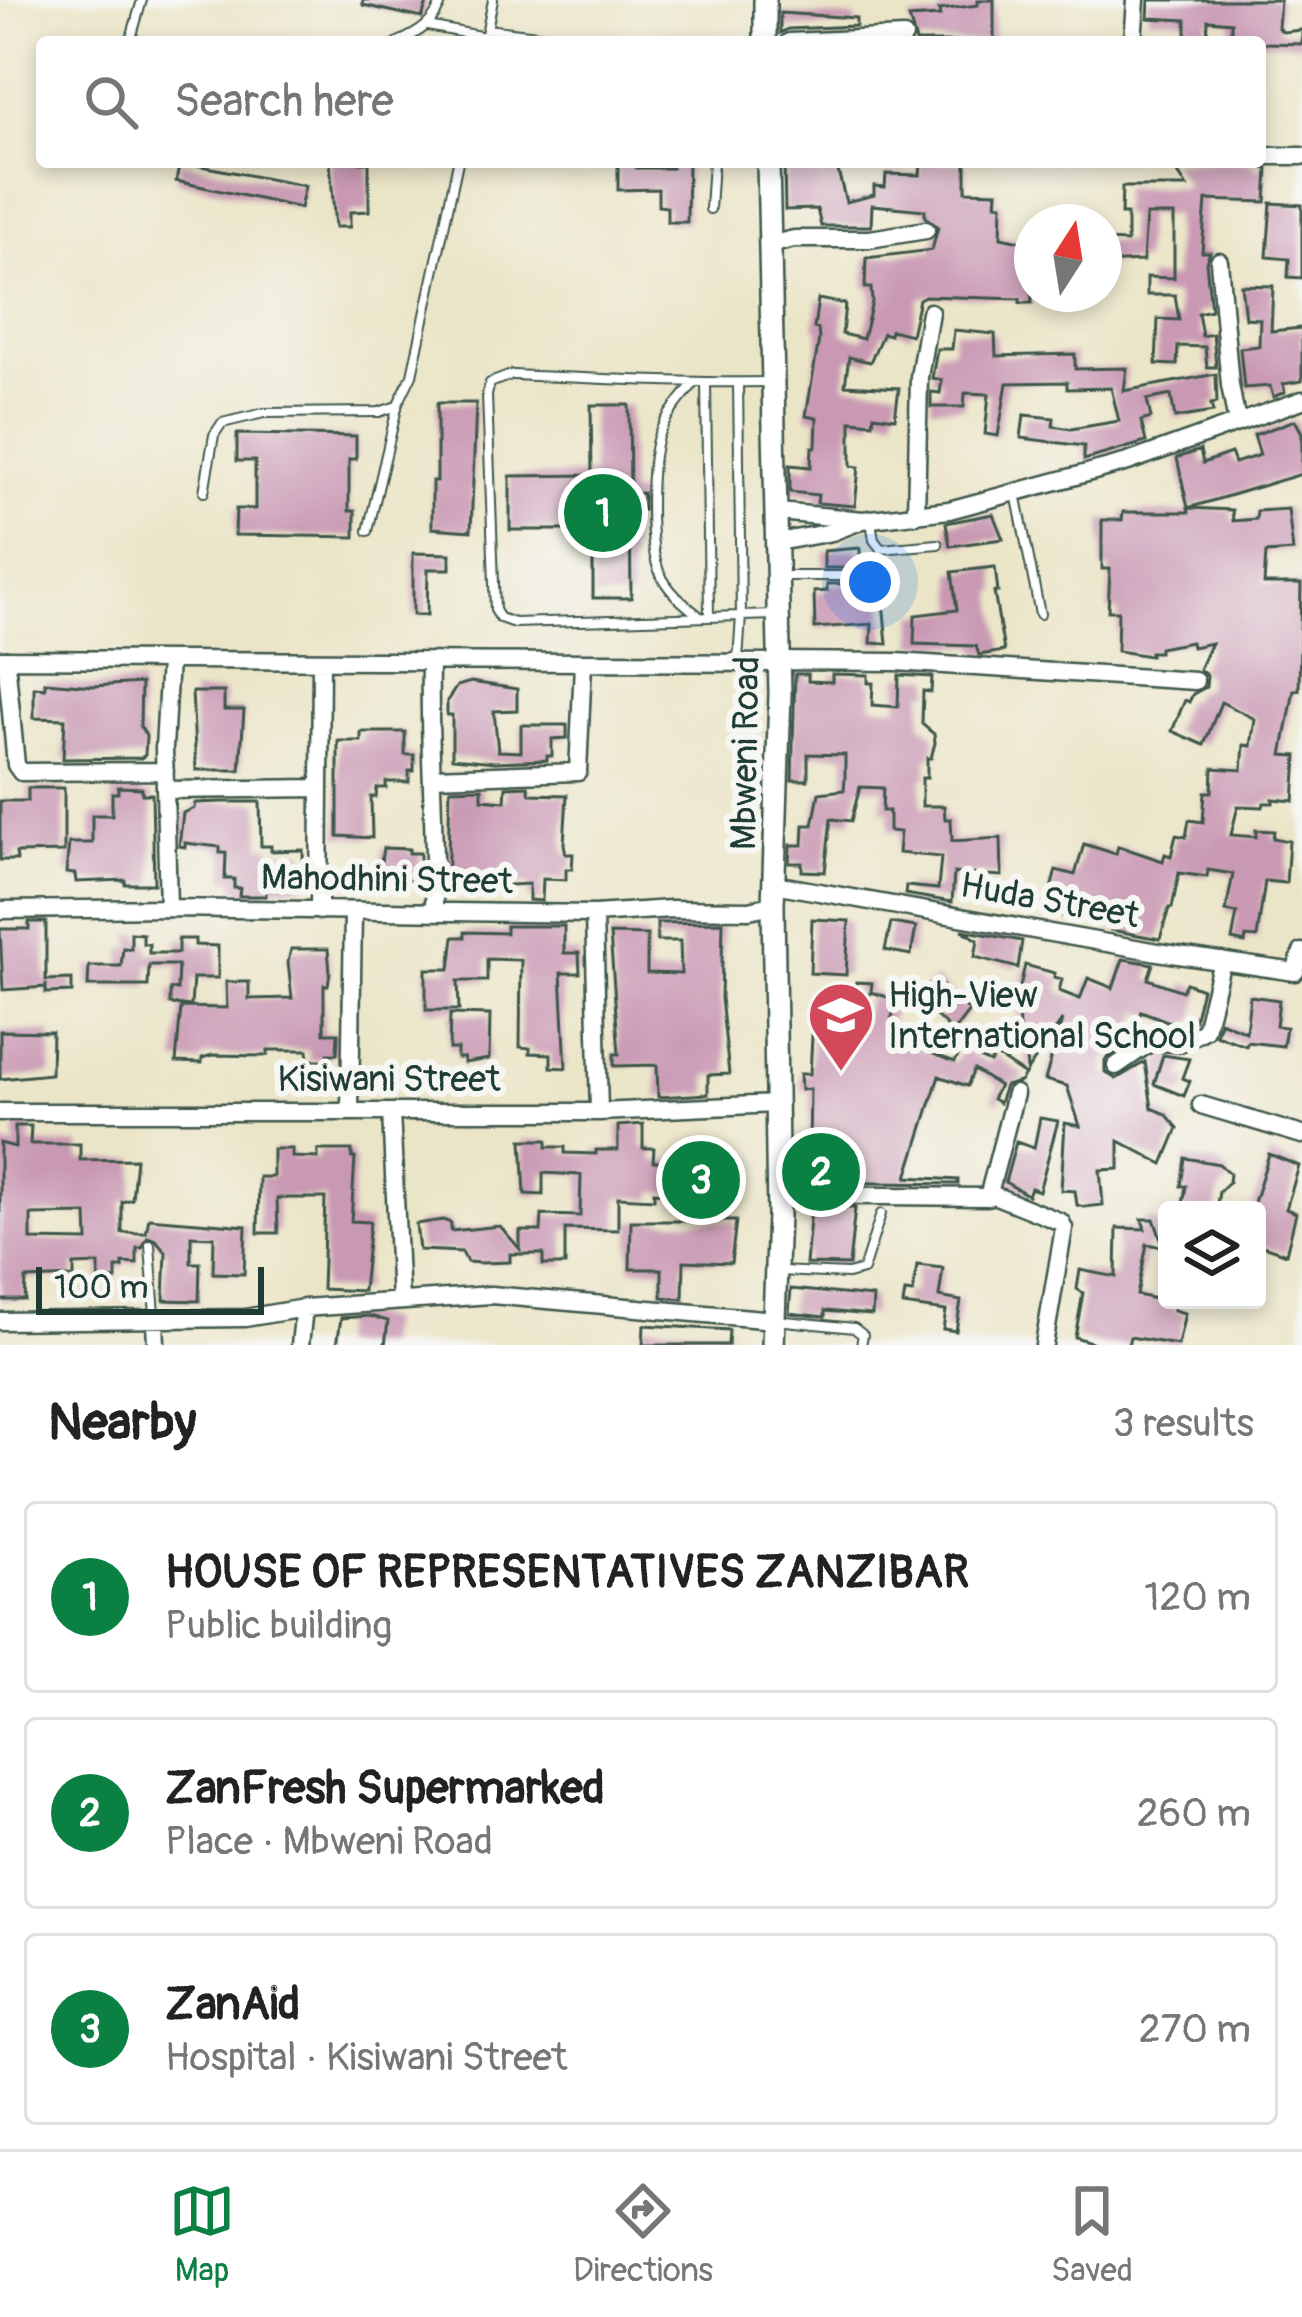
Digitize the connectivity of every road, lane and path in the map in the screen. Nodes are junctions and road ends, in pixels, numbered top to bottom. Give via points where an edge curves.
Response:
1 (142, 0) edge
2 (442, 0) edge
3 (493, 0) edge
4 (765, 0) edge
5 (1136, 0) edge
6 (426, 25) junction
7 (132, 36) edge
8 (408, 36) edge
9 (485, 36) edge
10 (765, 36) edge
11 (1133, 36) edge
12 (1266, 155) edge
13 (1302, 156) edge
14 (457, 168) edge
15 (713, 168) edge
16 (768, 168) edge
17 (710, 209) dead end
18 (926, 230) dead end
19 (773, 244) junction
20 (1219, 261) dead end
21 (930, 311) dead end
22 (776, 382) junction
23 (706, 383) junction
24 (738, 383) junction
25 (693, 384) junction
26 (1302, 400) edge
27 (397, 406) junction
28 (1237, 423) junction
29 (204, 492) dead end
30 (1016, 492) junction
31 (778, 512) junction
32 (916, 515) junction
33 (867, 520) junction
34 (368, 531) dead end
35 (778, 542) junction
36 (938, 544) dead end
37 (778, 576) junction
38 (840, 576) dead end
39 (1040, 614) dead end
40 (779, 615) junction
41 (704, 616) junction
42 (741, 616) junction
43 (3, 659) edge
44 (169, 661) junction
45 (320, 662) junction
46 (779, 662) junction
47 (738, 663) junction
48 (430, 664) junction
49 (583, 664) junction
50 (1195, 681) dead end
51 (432, 777) junction
52 (165, 780) junction
53 (320, 788) junction
54 (773, 894) junction
55 (168, 908) junction
56 (0, 910) edge
57 (434, 910) junction
58 (319, 911) junction
59 (353, 912) junction
60 (594, 914) junction
61 (1302, 952) edge
62 (1222, 961) junction
63 (1299, 974) edge
64 (1116, 1066) dead end
65 (1015, 1094) dead end
66 (776, 1104) junction
67 (1201, 1105) dead end
68 (350, 1110) junction
69 (0, 1112) edge
70 (391, 1112) junction
71 (599, 1112) junction
72 (1302, 1135) edge
73 (991, 1194) junction
74 (778, 1195) junction
75 (881, 1214) dead end
76 (150, 1245) dead end
77 (776, 1271) junction
78 (400, 1301) junction
79 (304, 1308) junction
80 (0, 1321) edge
81 (155, 1321) junction
82 (770, 1337) edge
83 (156, 1345) edge
84 (300, 1345) edge
85 (861, 1345) edge
86 (1044, 1345) edge

1 - 7 lane
2 - 6 lane
3 - 9 lane
4 - 10 street
5 - 11 street
6 - 8 lane
6 - 9 lane
12 - 13 street
14 - 27 lane via 412,375
15 - 17 lane
16 - 19 street, Mbweni Road
18 - 19 street
19 - 22 street, Mbweni Road
20 - 28 street
21 - 32 street via 919,377
22 - 24 lane
22 - 31 street, Mbweni Road
23 - 24 lane
23 - 25 lane
23 - 41 lane
24 - 42 lane
25 - 41 lane via 658,438 653,554 675,596
25 - 41 lane via 511,376 490,383 495,610 514,623
26 - 28 street
27 - 29 lane via 222,423
27 - 34 lane
28 - 30 street
30 - 32 street
30 - 39 lane
31 - 33 street
31 - 35 street, Mbweni Road
32 - 33 street
33 - 35 street
33 - 36 lane via 880,549
35 - 37 street, Mbweni Road
37 - 38 lane
37 - 40 street, Mbweni Road
40 - 42 lane
40 - 46 street, Mbweni Road
41 - 42 lane
42 - 47 lane
43 - 44 street
43 - 52 street via 22,772
44 - 45 street
44 - 52 street
45 - 48 street
45 - 53 street
46 - 47 street
46 - 50 street
46 - 54 street, Mbweni Road
47 - 49 street
48 - 49 street
48 - 51 street
49 - 51 street via 578,772
51 - 57 street
52 - 53 street
52 - 55 street
53 - 58 street
54 - 60 street, Mahodhini Street via 749,910
54 - 62 street, Huda Street
54 - 66 street, Mbweni Road
55 - 56 street, Mahodhini Street
55 - 58 street, Mahodhini Street
57 - 59 street, Mahodhini Street
57 - 60 street, Mahodhini Street
58 - 59 street, Mahodhini Street
59 - 68 street
60 - 71 street
61 - 63 street, Huda Street
62 - 63 street, Huda Street
62 - 64 street via 1204,1030 1180,1043 1151,1042
65 - 73 street
66 - 71 street, Kisiwani Street
66 - 74 street, Mbweni Road
67 - 72 street
68 - 69 street, Kisiwani Street
68 - 70 street, Kisiwani Street
70 - 71 street, Kisiwani Street
70 - 78 street
73 - 74 street
73 - 86 street via 1064,1228
74 - 77 street, Mbweni Road
75 - 77 lane via 863,1270
76 - 81 lane
77 - 82 street, Mbweni Road
78 - 79 street
78 - 82 street via 490,1295
79 - 81 street
79 - 84 street
80 - 81 street
81 - 83 street
82 - 85 lane via 854,1328

